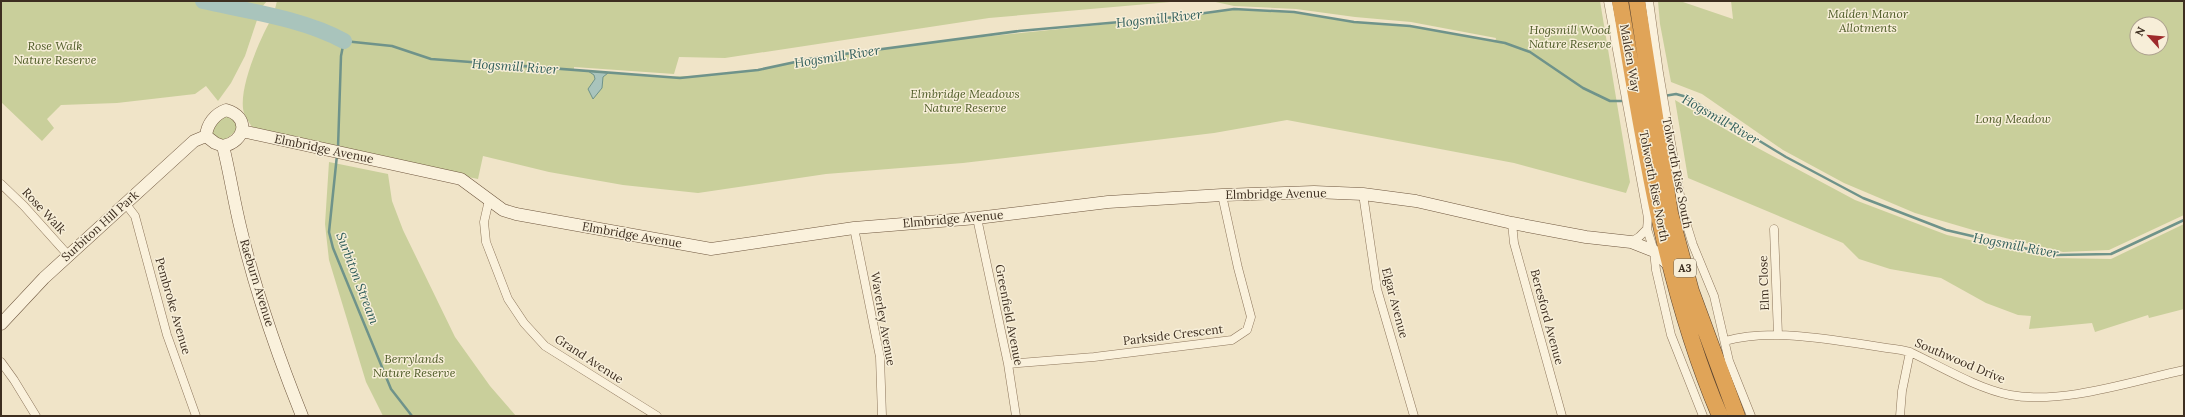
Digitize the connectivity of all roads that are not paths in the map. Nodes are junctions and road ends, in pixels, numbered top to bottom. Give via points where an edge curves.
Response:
1 (1608, 1) edge
2 (1620, 1) edge
3 (1636, 1) edge
4 (1649, 1) edge
5 (1653, 71) junction
6 (1626, 74) junction
7 (1647, 114) junction
8 (242, 131) junction
9 (206, 136) junction
10 (223, 146) junction
11 (1, 184) edge
12 (1363, 194) junction
13 (1222, 195) junction
14 (489, 200) junction
15 (125, 203) junction
16 (978, 218) junction
17 (1512, 223) junction
18 (854, 228) junction
19 (1647, 229) junction
20 (1774, 229) dead end
21 (1631, 242) junction
22 (1654, 251) junction
23 (68, 255) junction
24 (1671, 267) junction
25 (1, 324) edge
26 (1778, 335) junction
27 (1725, 341) junction
28 (1910, 352) junction
29 (1, 362) edge
30 (1008, 364) junction
31 (2184, 370) edge
32 (36, 416) edge
33 (196, 416) edge
34 (302, 416) edge
35 (657, 416) edge
36 (882, 416) edge
37 (1016, 416) edge
38 (1414, 416) edge
39 (1562, 416) edge
40 (1703, 416) edge
41 (1720, 416) edge
42 (1737, 416) edge
43 (1751, 416) edge
44 (1900, 416) edge

1 - 6 street, Malden Way
2 - 6 highway, Malden Way / A3
3 - 5 highway, Malden Way / A3
4 - 5 street, Malden Way
5 - 7 highway, Malden Way / A3
6 - 7 highway, Malden Way / A3
7 - 19 street, Malden Way
7 - 24 highway, Tolworth Rise North / A3
7 - 27 street, Tolworth Rise South via 1693,245 1714,296
7 - 42 highway, Tolworth Rise South / A3 via 1691,291
8 - 9 street via 243,123 239,116 226,110 215,116 207,128
8 - 10 street via 235,140
8 - 14 street, Elmbridge Avenue via 461,179
9 - 10 street
9 - 15 street, Surbiton Hill Park via 194,141
10 - 34 street, Raeburn Avenue via 255,281
11 - 23 street, Rose Walk
12 - 13 street, Elmbridge Avenue via 1314,192
12 - 17 street, Elmbridge Avenue via 1416,202
12 - 38 street, Elgar Avenue via 1377,289
13 - 16 street, Elmbridge Avenue via 1108,202
13 - 30 street, Parkside Crescent via 1251,316 1247,330 1232,340 1094,357
14 - 18 street, Elmbridge Avenue via 503,210 516,214 711,249
14 - 35 street, Grand Avenue via 484,222 486,242 508,299 524,323 550,350
15 - 23 street, Surbiton Hill Park
15 - 33 street, Pembroke Avenue via 135,216 167,335
16 - 18 street, Elmbridge Avenue
16 - 30 street, Greenfield Avenue
17 - 21 street, Elmbridge Avenue
17 - 39 street, Beresford Avenue via 1514,243
18 - 36 street, Waverley Avenue via 880,357
19 - 21 street
19 - 22 street, Malden Way
20 - 26 street, Elm Close
21 - 22 street, Elmbridge Avenue
22 - 24 street, Elmbridge Avenue
22 - 40 street, Tolworth Rise North via 1671,335
23 - 25 street, Surbiton Hill Park
24 - 41 highway, Tolworth Rise North / A3
26 - 27 street, Southwood Drive via 1740,337
26 - 28 street, Southwood Drive
27 - 43 street, Tolworth Rise South via 1729,361
28 - 31 street, Southwood Drive via 1989,389 2038,398 2076,394
28 - 44 street
29 - 32 street
30 - 37 street, Greenfield Avenue

